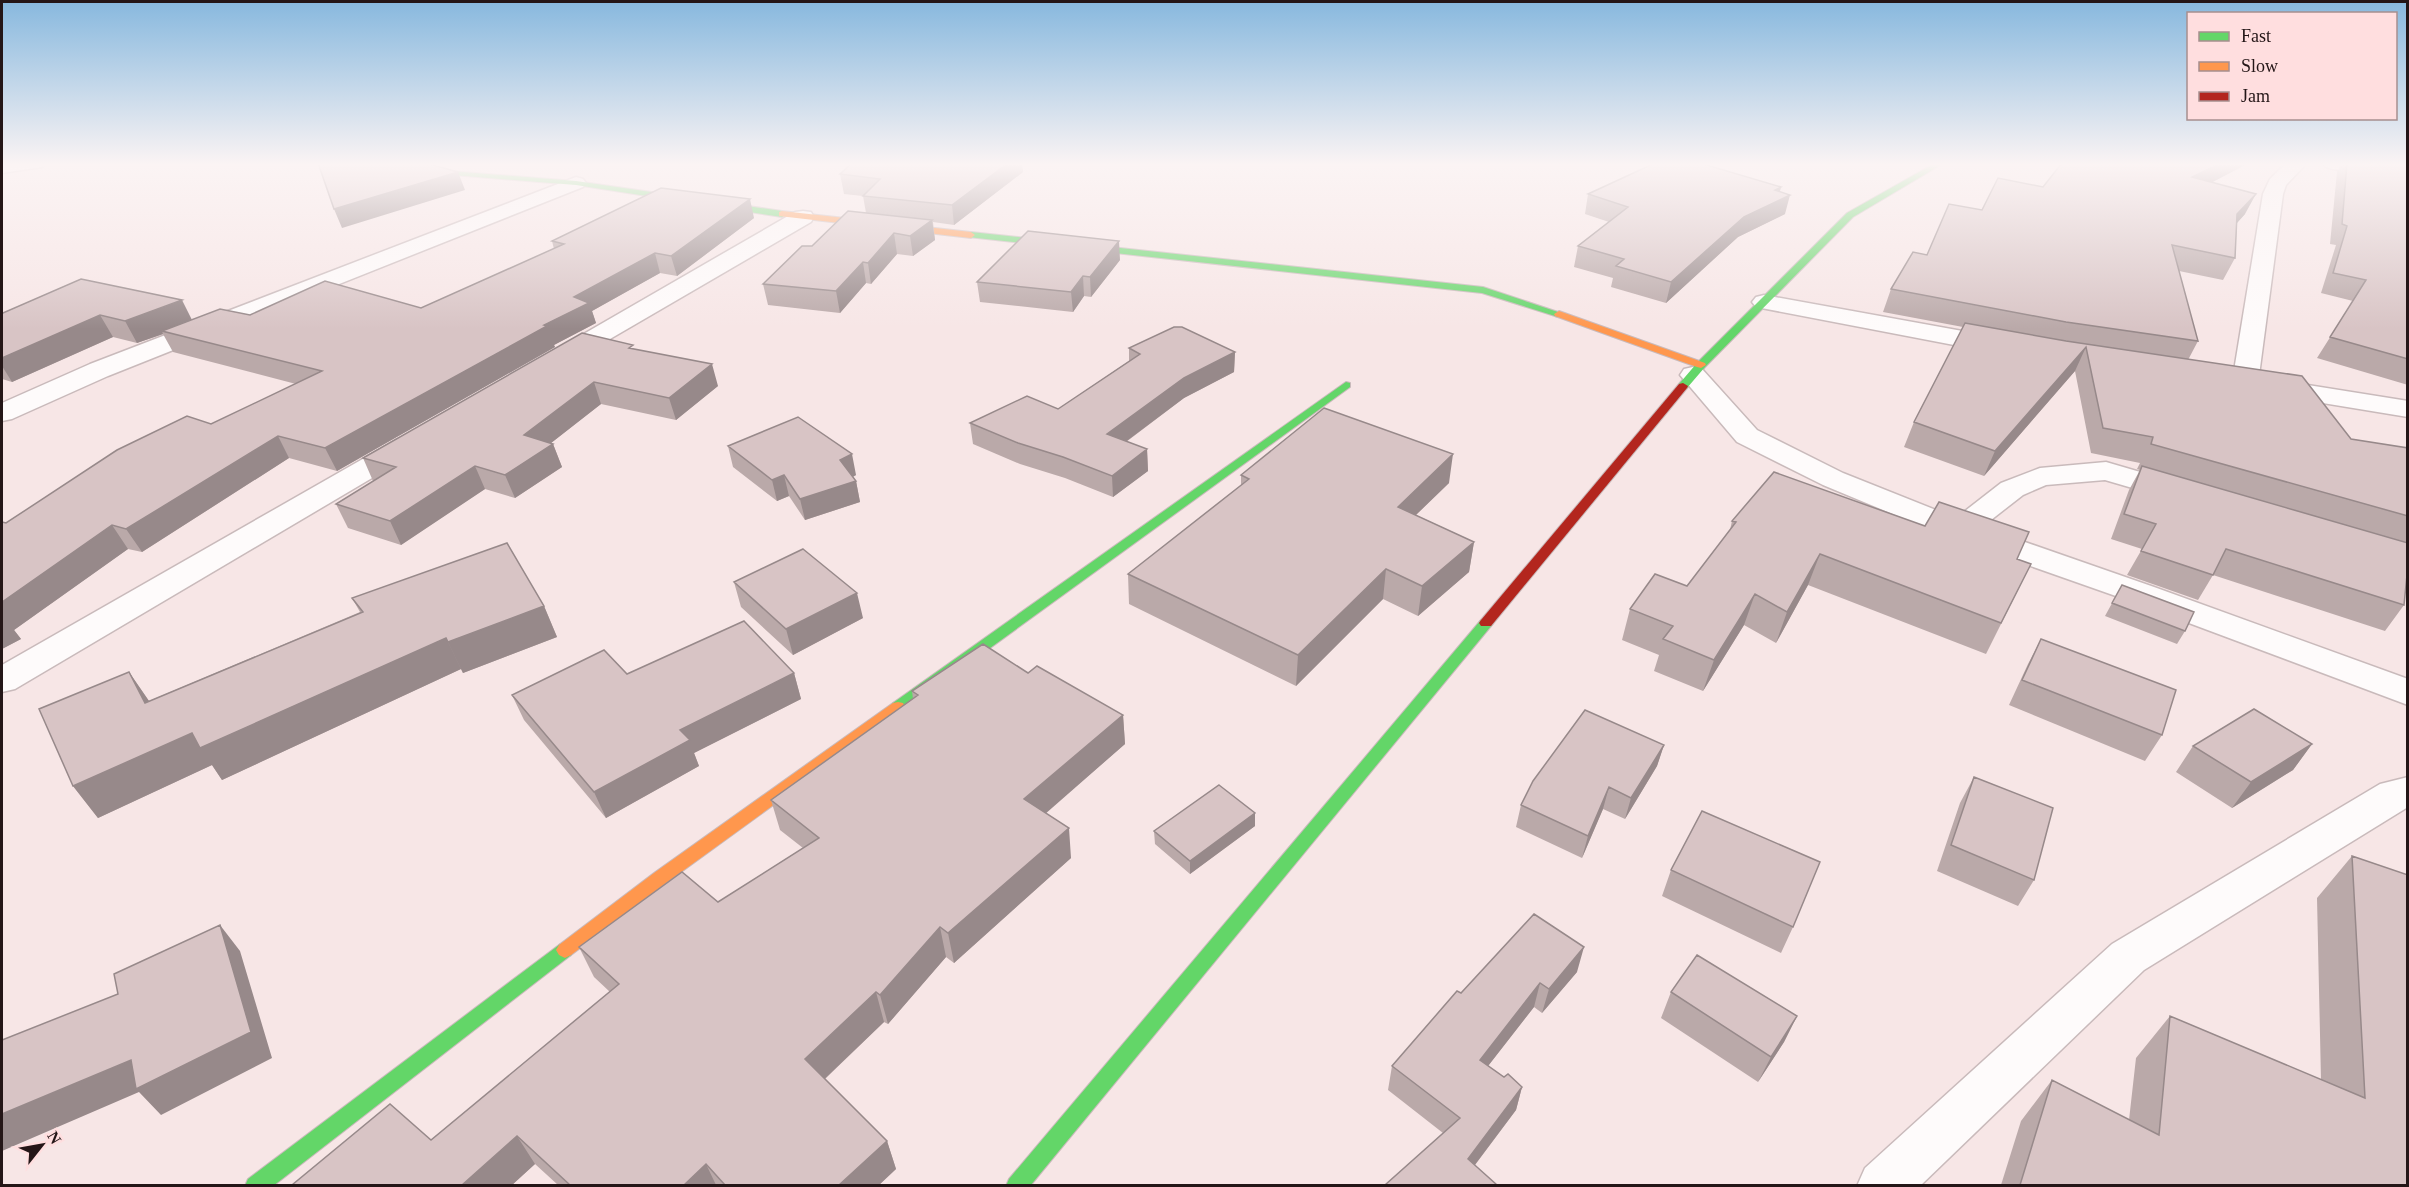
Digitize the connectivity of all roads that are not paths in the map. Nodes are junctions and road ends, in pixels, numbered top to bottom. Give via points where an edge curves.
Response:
1 (486, 218) edge
2 (801, 218) edge
3 (816, 218) edge
4 (1847, 218) edge
5 (2268, 218) edge
6 (1764, 302) junction
7 (2020, 349) edge
8 (1697, 370) junction
9 (536, 371) edge
10 (1346, 385) dead end
11 (2408, 409) edge
12 (2, 413) edge
13 (433, 431) edge
14 (2208, 502) edge
15 (1959, 530) junction
16 (2, 680) edge
17 (2408, 693) edge
18 (2403, 798) edge
19 (255, 1185) edge
20 (1016, 1185) edge
21 (1884, 1185) edge

1 - 12 street via 99,370
2 - 9 street
3 - 8 street via 1483,290 1515,298
4 - 6 street
5 - 11 street via 2236,382
6 - 7 street
6 - 8 street
8 - 15 street via 1747,436 1833,479
8 - 20 street
10 - 19 street via 660,878
13 - 16 street
14 - 15 street via 2106,471 2040,477 2012,489
15 - 17 street
18 - 21 street via 2128,957

